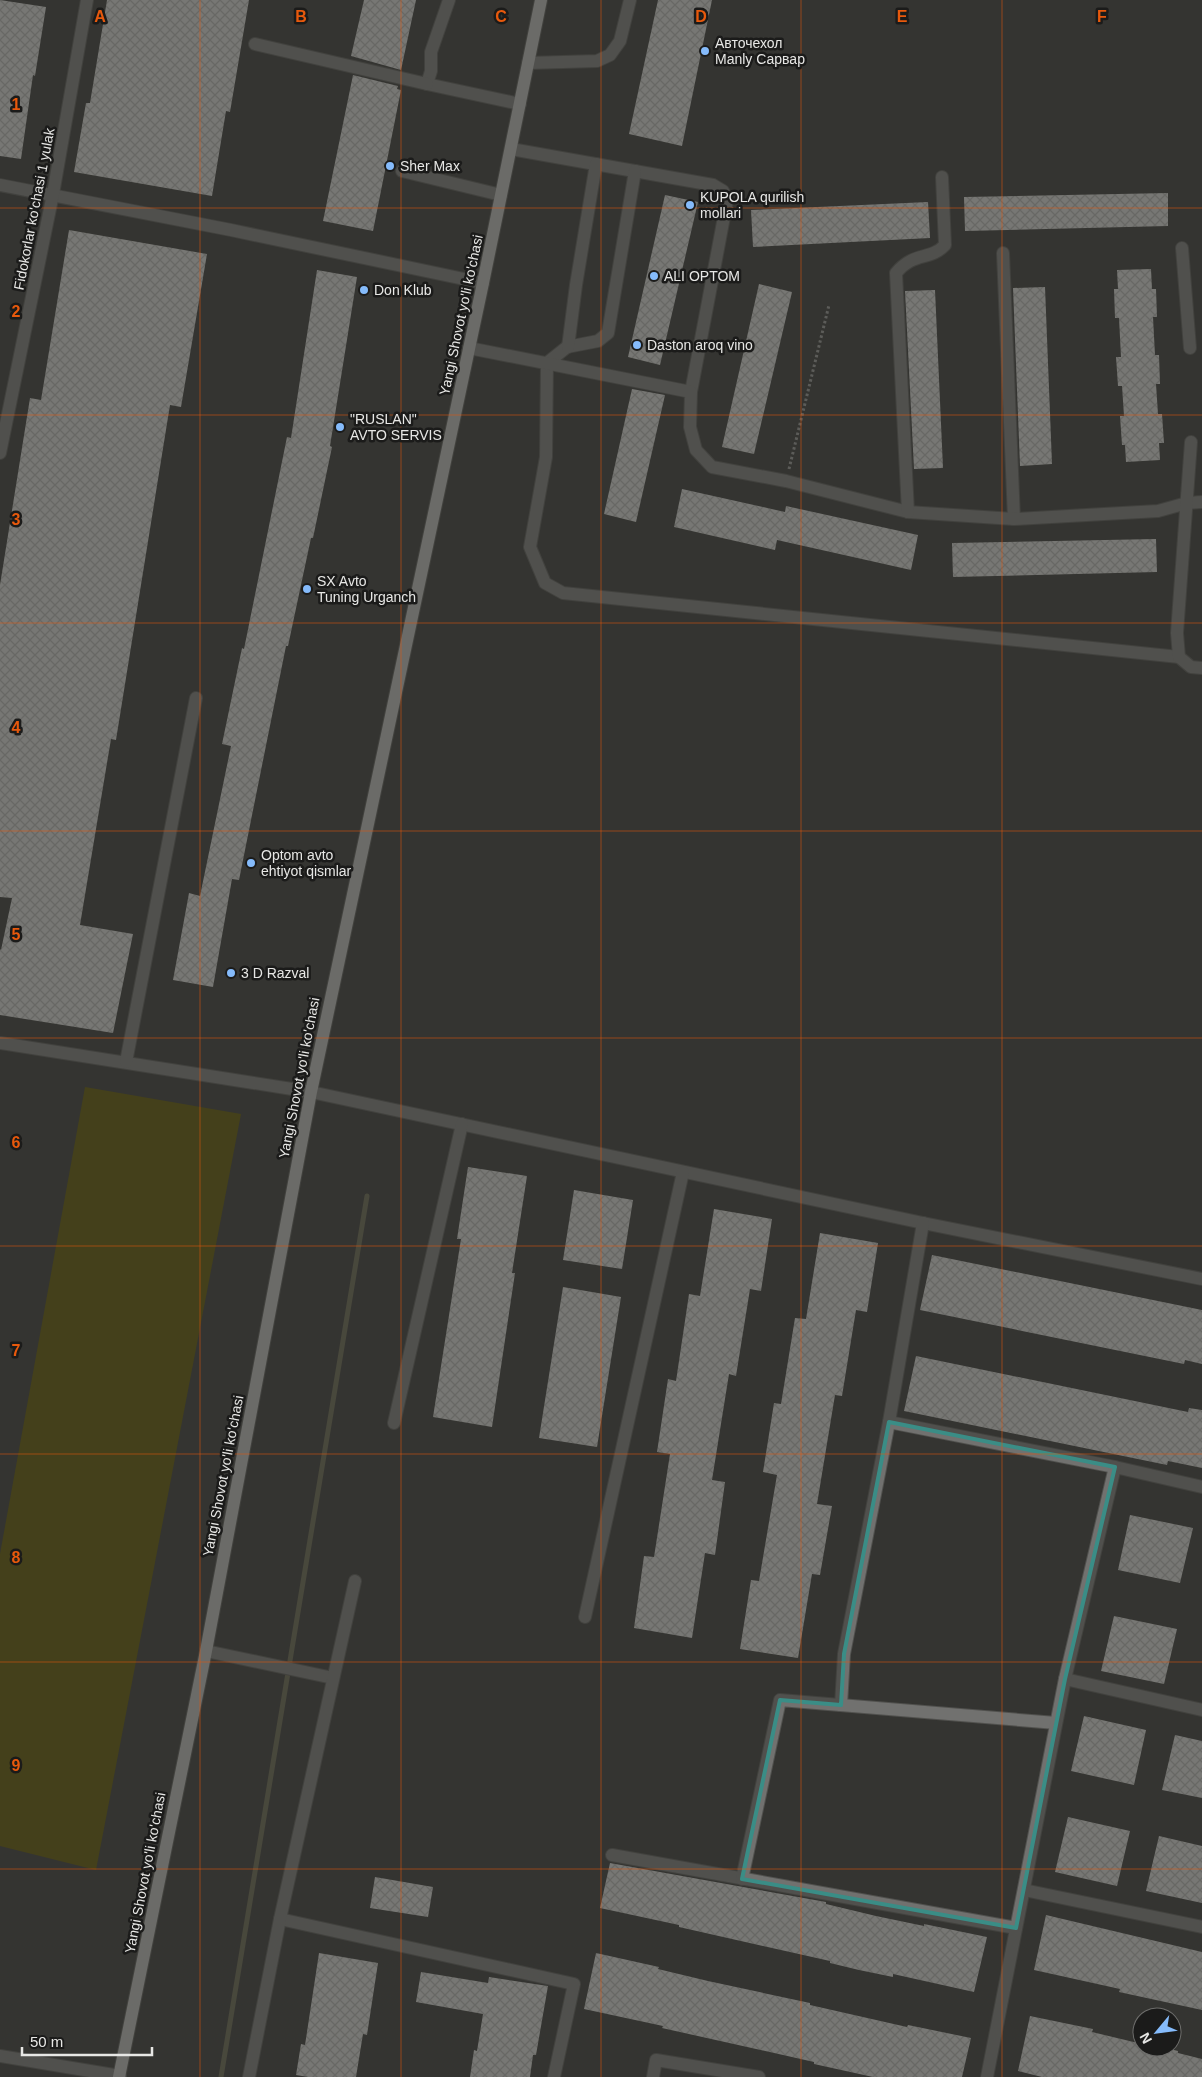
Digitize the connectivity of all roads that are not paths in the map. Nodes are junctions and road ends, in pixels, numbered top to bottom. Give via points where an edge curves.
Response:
1 (87, 0) edge
2 (449, 0) edge
3 (541, 0) edge
4 (630, 0) edge
5 (255, 44) dead end
6 (528, 63) junction
7 (427, 84) junction
8 (520, 104) junction
9 (511, 149) junction
10 (596, 164) junction
11 (402, 171) dead end
12 (635, 171) junction
13 (942, 177) dead end
14 (0, 185) edge
15 (53, 194) junction
16 (501, 195) junction
17 (1182, 248) dead end
18 (1004, 252) dead end
19 (483, 283) junction
20 (568, 347) junction
21 (469, 348) junction
22 (1190, 348) dead end
23 (547, 363) junction
24 (691, 392) junction
25 (1191, 442) dead end
26 (0, 453) edge
27 (1187, 502) junction
28 (1202, 502) edge
29 (908, 512) junction
30 (1014, 519) junction
31 (1179, 657) junction
32 (1202, 668) edge
33 (196, 698) dead end
34 (0, 1043) edge
35 (126, 1062) junction
36 (311, 1092) junction
37 (462, 1124) junction
38 (683, 1172) junction
39 (923, 1223) junction
40 (1202, 1279) edge
41 (889, 1422) junction
42 (394, 1423) dead end
43 (1114, 1467) junction
44 (1202, 1487) edge
45 (355, 1581) dead end
46 (585, 1617) dead end
47 (206, 1651) junction
48 (333, 1678) junction
49 (1064, 1679) junction
50 (841, 1705) junction
51 (1202, 1710) edge
52 (1056, 1723) junction
53 (612, 1855) dead end
54 (742, 1879) junction
55 (1024, 1890) junction
56 (280, 1919) junction
57 (1202, 1927) edge
58 (1016, 1928) junction
59 (0, 2056) edge
60 (120, 2076) edge
61 (249, 2077) edge
62 (554, 2077) edge
63 (653, 2077) edge
64 (760, 2077) edge
65 (987, 2077) edge

1 - 15 street, Fidokorlar ko'chasi 1 yulak
2 - 7 street via 431,52
3 - 6 main road, Yangi Shovot yo'li ko'chasi
4 - 6 street via 620,42 610,54 597,61
5 - 7 street
6 - 8 main road, Yangi Shovot yo'li ko'chasi
7 - 8 street
8 - 9 main road, Yangi Shovot yo'li ko'chasi
9 - 10 street
9 - 16 main road, Yangi Shovot yo'li ko'chasi
10 - 12 street
10 - 20 street
11 - 16 street
12 - 20 street via 608,333 598,341
12 - 24 street via 713,185 723,192 727,201
13 - 29 street via 945,245 938,253 920,256 904,264 896,273
14 - 15 street
15 - 19 street
15 - 26 street, Fidokorlar ko'chasi 1 yulak
16 - 19 main road, Yangi Shovot yo'li ko'chasi
17 - 22 street
18 - 30 street
19 - 21 main road, Yangi Shovot yo'li ko'chasi
20 - 23 street
21 - 23 street
21 - 36 main road, Yangi Shovot yo'li ko'chasi
23 - 24 street
23 - 31 street via 546,457 530,547 545,583 563,593
24 - 29 street via 690,427 696,450 712,467
25 - 27 street
27 - 28 street
27 - 30 street via 1158,510
27 - 31 street via 1177,633
29 - 30 street
31 - 32 street via 1191,668
33 - 35 street
34 - 35 street
35 - 36 street
36 - 37 street
36 - 47 main road, Yangi Shovot yo'li ko'chasi
37 - 38 street
37 - 42 street
38 - 39 street
38 - 46 street
39 - 40 street
39 - 41 street
41 - 43 street
41 - 50 street via 844,1654
43 - 44 street
43 - 49 street
45 - 48 street
47 - 48 street
47 - 60 main road, Yangi Shovot yo'li ko'chasi
48 - 56 street
49 - 51 street
49 - 52 street
50 - 52 street
50 - 54 street via 780,1700
52 - 55 street
53 - 54 street
54 - 58 street
55 - 57 street
55 - 58 street
56 - 61 street
56 - 62 street via 574,1984
58 - 65 street
59 - 60 street
63 - 64 street via 656,2060

